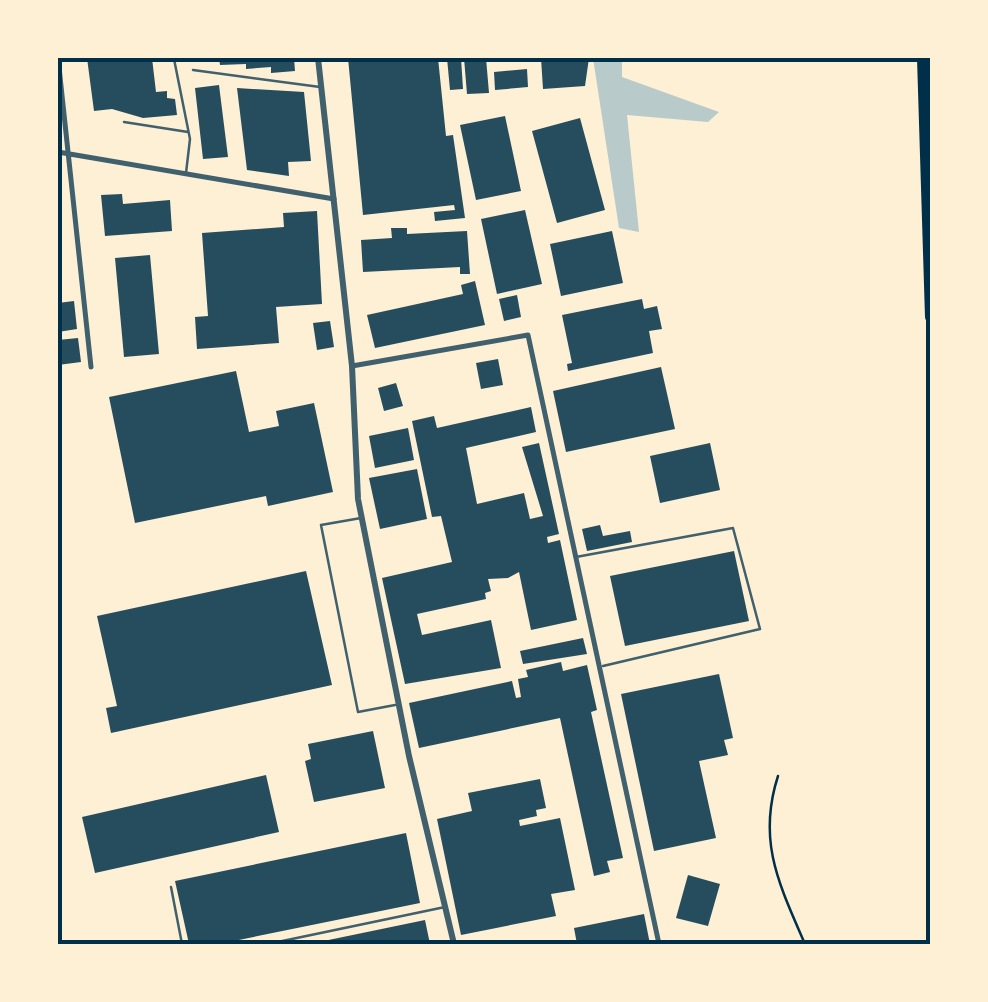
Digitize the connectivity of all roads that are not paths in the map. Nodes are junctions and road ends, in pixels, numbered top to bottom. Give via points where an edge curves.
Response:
1 (58, 58) edge
2 (318, 58) edge
3 (922, 58) edge
4 (174, 59) edge
5 (193, 70) dead end
6 (322, 87) junction
7 (124, 122) dead end
8 (189, 132) junction
9 (58, 152) edge
10 (68, 156) junction
11 (186, 175) junction
12 (334, 199) junction
13 (930, 317) edge
14 (352, 366) junction
15 (92, 367) dead end
16 (362, 518) junction
17 (575, 558) junction
18 (598, 670) junction
19 (399, 704) junction
20 (171, 887) dead end
21 (446, 907) junction
22 (182, 944) edge
23 (268, 944) edge
24 (454, 944) edge
25 (659, 944) edge

1 - 10 street
2 - 6 street
3 - 13 highway
4 - 8 lane
5 - 6 lane
6 - 12 street
7 - 8 lane
8 - 11 lane
9 - 10 street
10 - 11 street
10 - 15 street
11 - 12 street
12 - 14 street
14 - 16 street
14 - 17 street via 528,335
16 - 19 street
16 - 19 lane via 321,525 358,712
17 - 18 street
17 - 18 lane via 733,528 760,629
18 - 25 street
19 - 21 street
20 - 22 lane
21 - 23 lane
21 - 24 street

